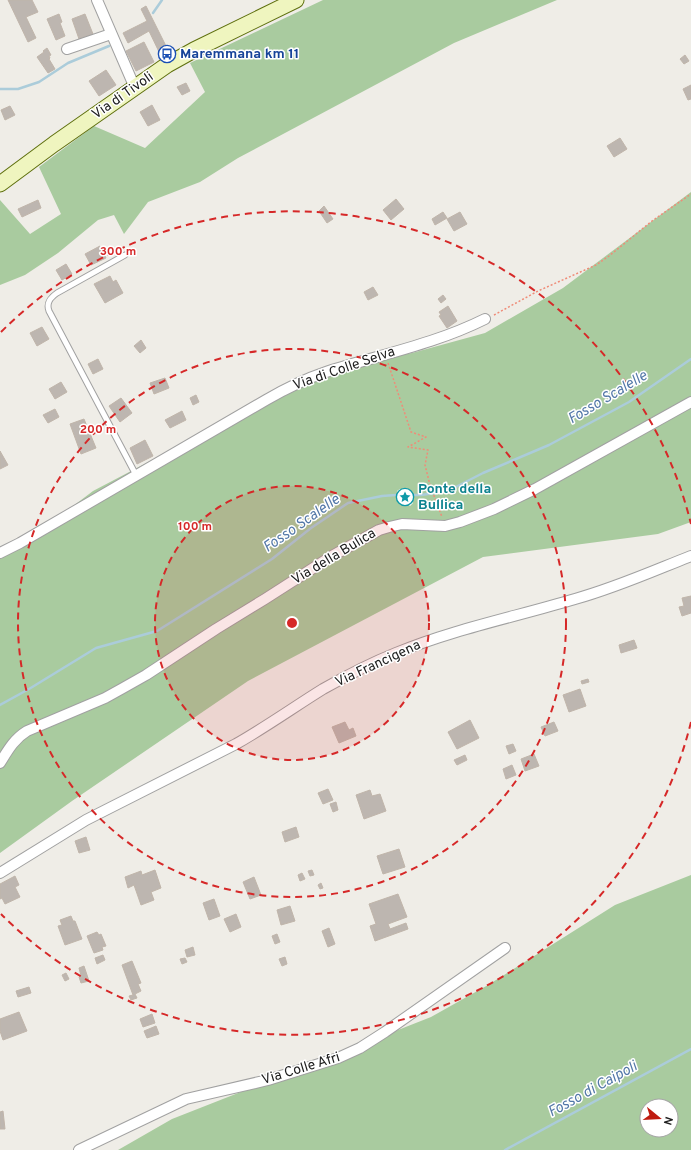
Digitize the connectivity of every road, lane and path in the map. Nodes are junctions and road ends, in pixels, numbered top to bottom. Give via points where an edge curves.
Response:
1 (96, 0) edge
2 (296, 0) edge
3 (111, 34) junction
4 (67, 49) dead end
5 (135, 88) junction
6 (0, 184) edge
7 (691, 194) edge
8 (126, 256) dead end
9 (485, 319) joint
10 (385, 354) junction
11 (691, 402) edge
12 (136, 475) junction
13 (445, 526) junction
14 (0, 553) edge
15 (691, 556) edge
16 (0, 763) edge
17 (0, 873) edge
18 (505, 948) dead end
19 (78, 1150) edge

1 - 3 street
2 - 5 main road, Via di Tivoli via 186,55
3 - 4 street
3 - 5 street
5 - 6 main road, Via di Tivoli
7 - 9 path via 596,265
8 - 12 lane via 56,293 48,304 49,311
9 - 10 street, Via di Colle Selva via 449,335
10 - 12 street, Via di Colle Selva via 323,373 290,387
10 - 13 path via 411,432 426,437 408,447 428,450 425,465
11 - 13 street, Via della Bulica via 535,490 464,521
12 - 14 street, Via di Colle Selva via 20,544
13 - 16 street, Via della Bulica via 410,524 379,530 229,620 128,686 27,731 10,745
15 - 17 street, Via Francigena via 600,592 426,642 355,672 236,744 86,820
18 - 19 street, Via Colle Afri via 385,1032 346,1055 268,1080 186,1099

